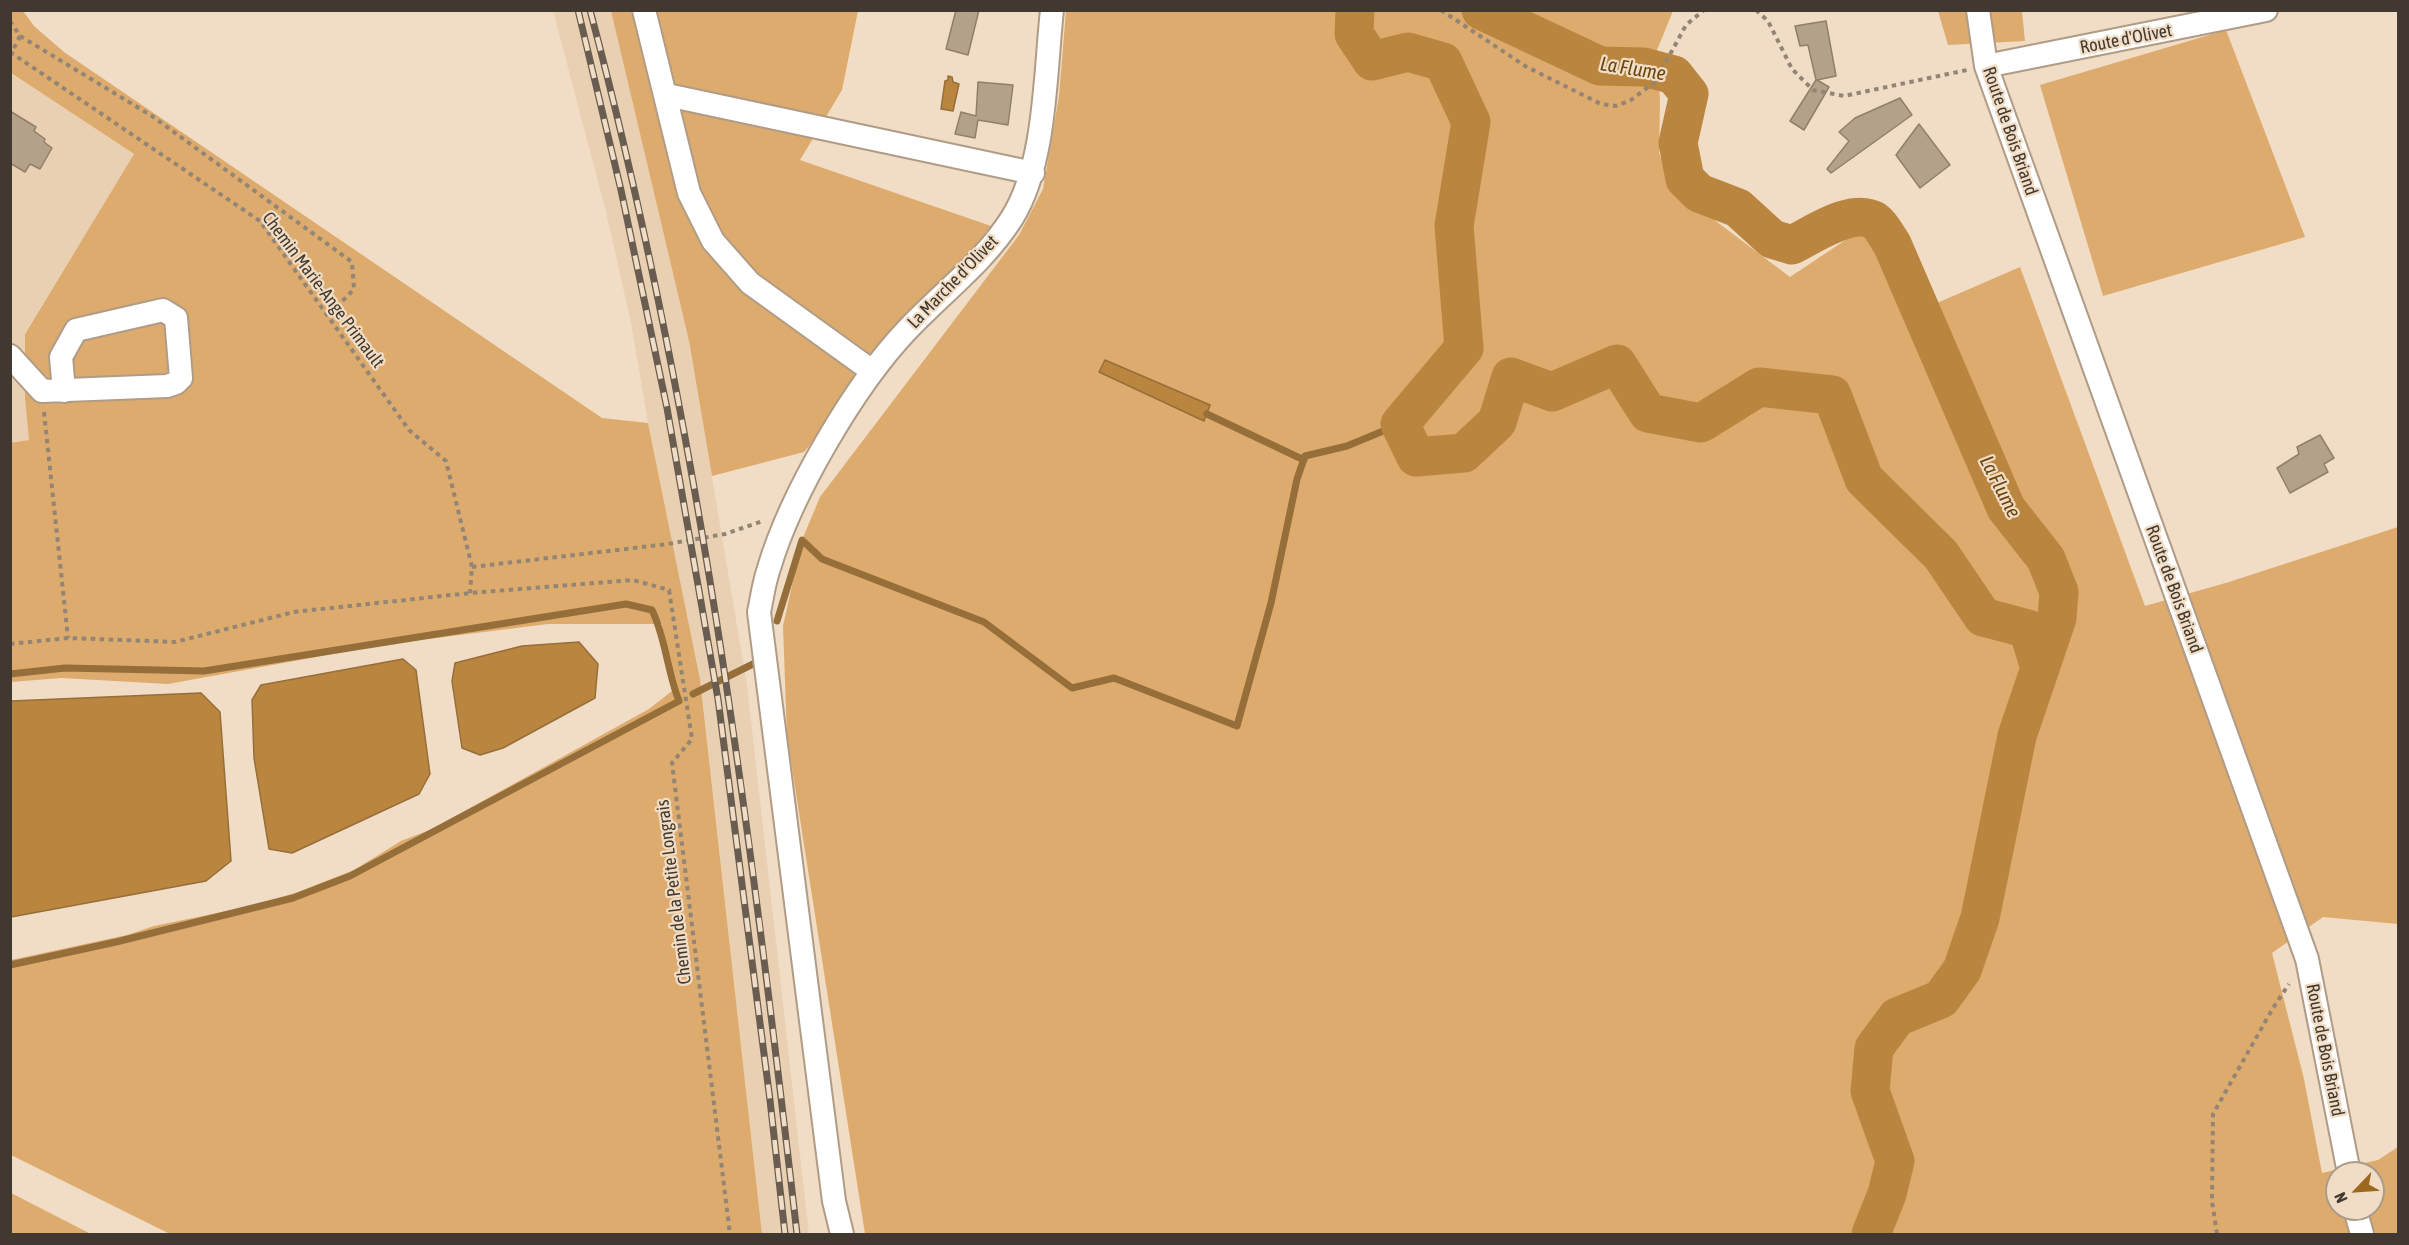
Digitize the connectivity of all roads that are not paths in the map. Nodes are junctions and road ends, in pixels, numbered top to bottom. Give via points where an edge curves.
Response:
1 (644, 10) edge
2 (1052, 10) edge
3 (1978, 10) edge
4 (2266, 10) edge
5 (1986, 66) junction
6 (666, 95) junction
7 (1033, 173) junction
8 (10, 356) edge
9 (872, 371) junction
10 (64, 391) junction
11 (2347, 1161) edge
12 (842, 1234) edge

1 - 6 street
2 - 7 street, La Marche d'Olivet
3 - 5 street, Route de Bois Briand
4 - 5 street, Route d'Olivet
5 - 11 street, Route de Bois Briand via 2307,959
6 - 7 street
6 - 9 street via 689,193 713,241 750,284
7 - 9 street, La Marche d'Olivet via 1012,217 982,256 906,331
8 - 10 street via 42,391
9 - 12 street, La Marche d'Olivet via 789,517 768,568 759,612 834,1201
10 - 10 street via 176,383 181,378 182,366 176,318 163,310 76,330 62,357

